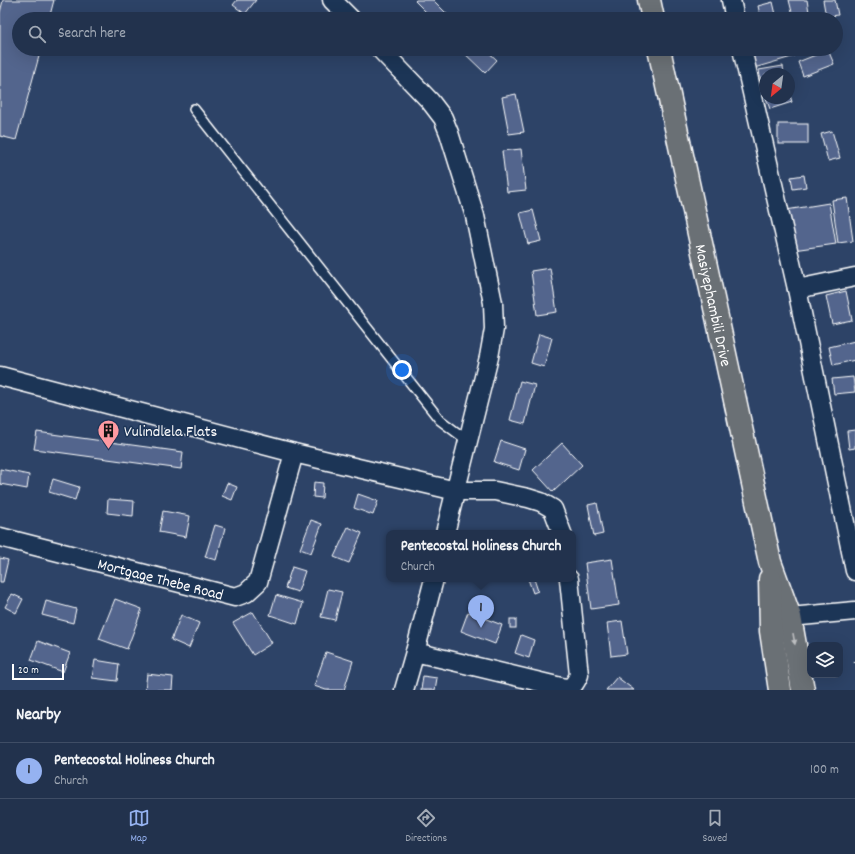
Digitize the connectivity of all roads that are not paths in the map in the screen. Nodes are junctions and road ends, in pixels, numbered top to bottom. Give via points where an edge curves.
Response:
1 (332, 0) edge
2 (649, 0) edge
3 (731, 0) edge
4 (344, 12) edge
5 (652, 12) edge
6 (734, 12) edge
7 (387, 56) edge
8 (661, 56) edge
9 (744, 56) edge
10 (194, 109) dead end
11 (855, 277) edge
12 (797, 289) junction
13 (0, 376) edge
14 (468, 441) junction
15 (294, 453) junction
16 (456, 491) junction
17 (446, 530) edge
18 (561, 530) edge
19 (0, 537) edge
20 (770, 562) junction
21 (855, 571) edge
22 (433, 582) edge
23 (569, 582) edge
24 (855, 611) edge
25 (790, 617) junction
26 (415, 652) junction
27 (404, 690) edge
28 (780, 690) edge
29 (803, 690) edge

1 - 4 street
2 - 5 main road
3 - 6 street
7 - 14 street via 443,118 475,216 493,303 494,329 490,357
8 - 20 main road, Masiyephambili Drive
9 - 12 street
10 - 14 lane via 440,420
11 - 12 street
12 - 21 street
13 - 15 street
14 - 16 street
15 - 16 street
15 - 19 street, Mortgage Thebe Road via 258,582 246,593 235,597
16 - 17 street
16 - 18 street via 495,491 541,502 553,509
20 - 25 main road, Masiyephambili Drive
20 - 28 main road, Masiyephambili Drive via 771,631
22 - 26 street
23 - 26 street via 579,675 570,687 565,688
24 - 25 street
25 -> 29 main road, Masiyephambili Drive
26 - 27 street

